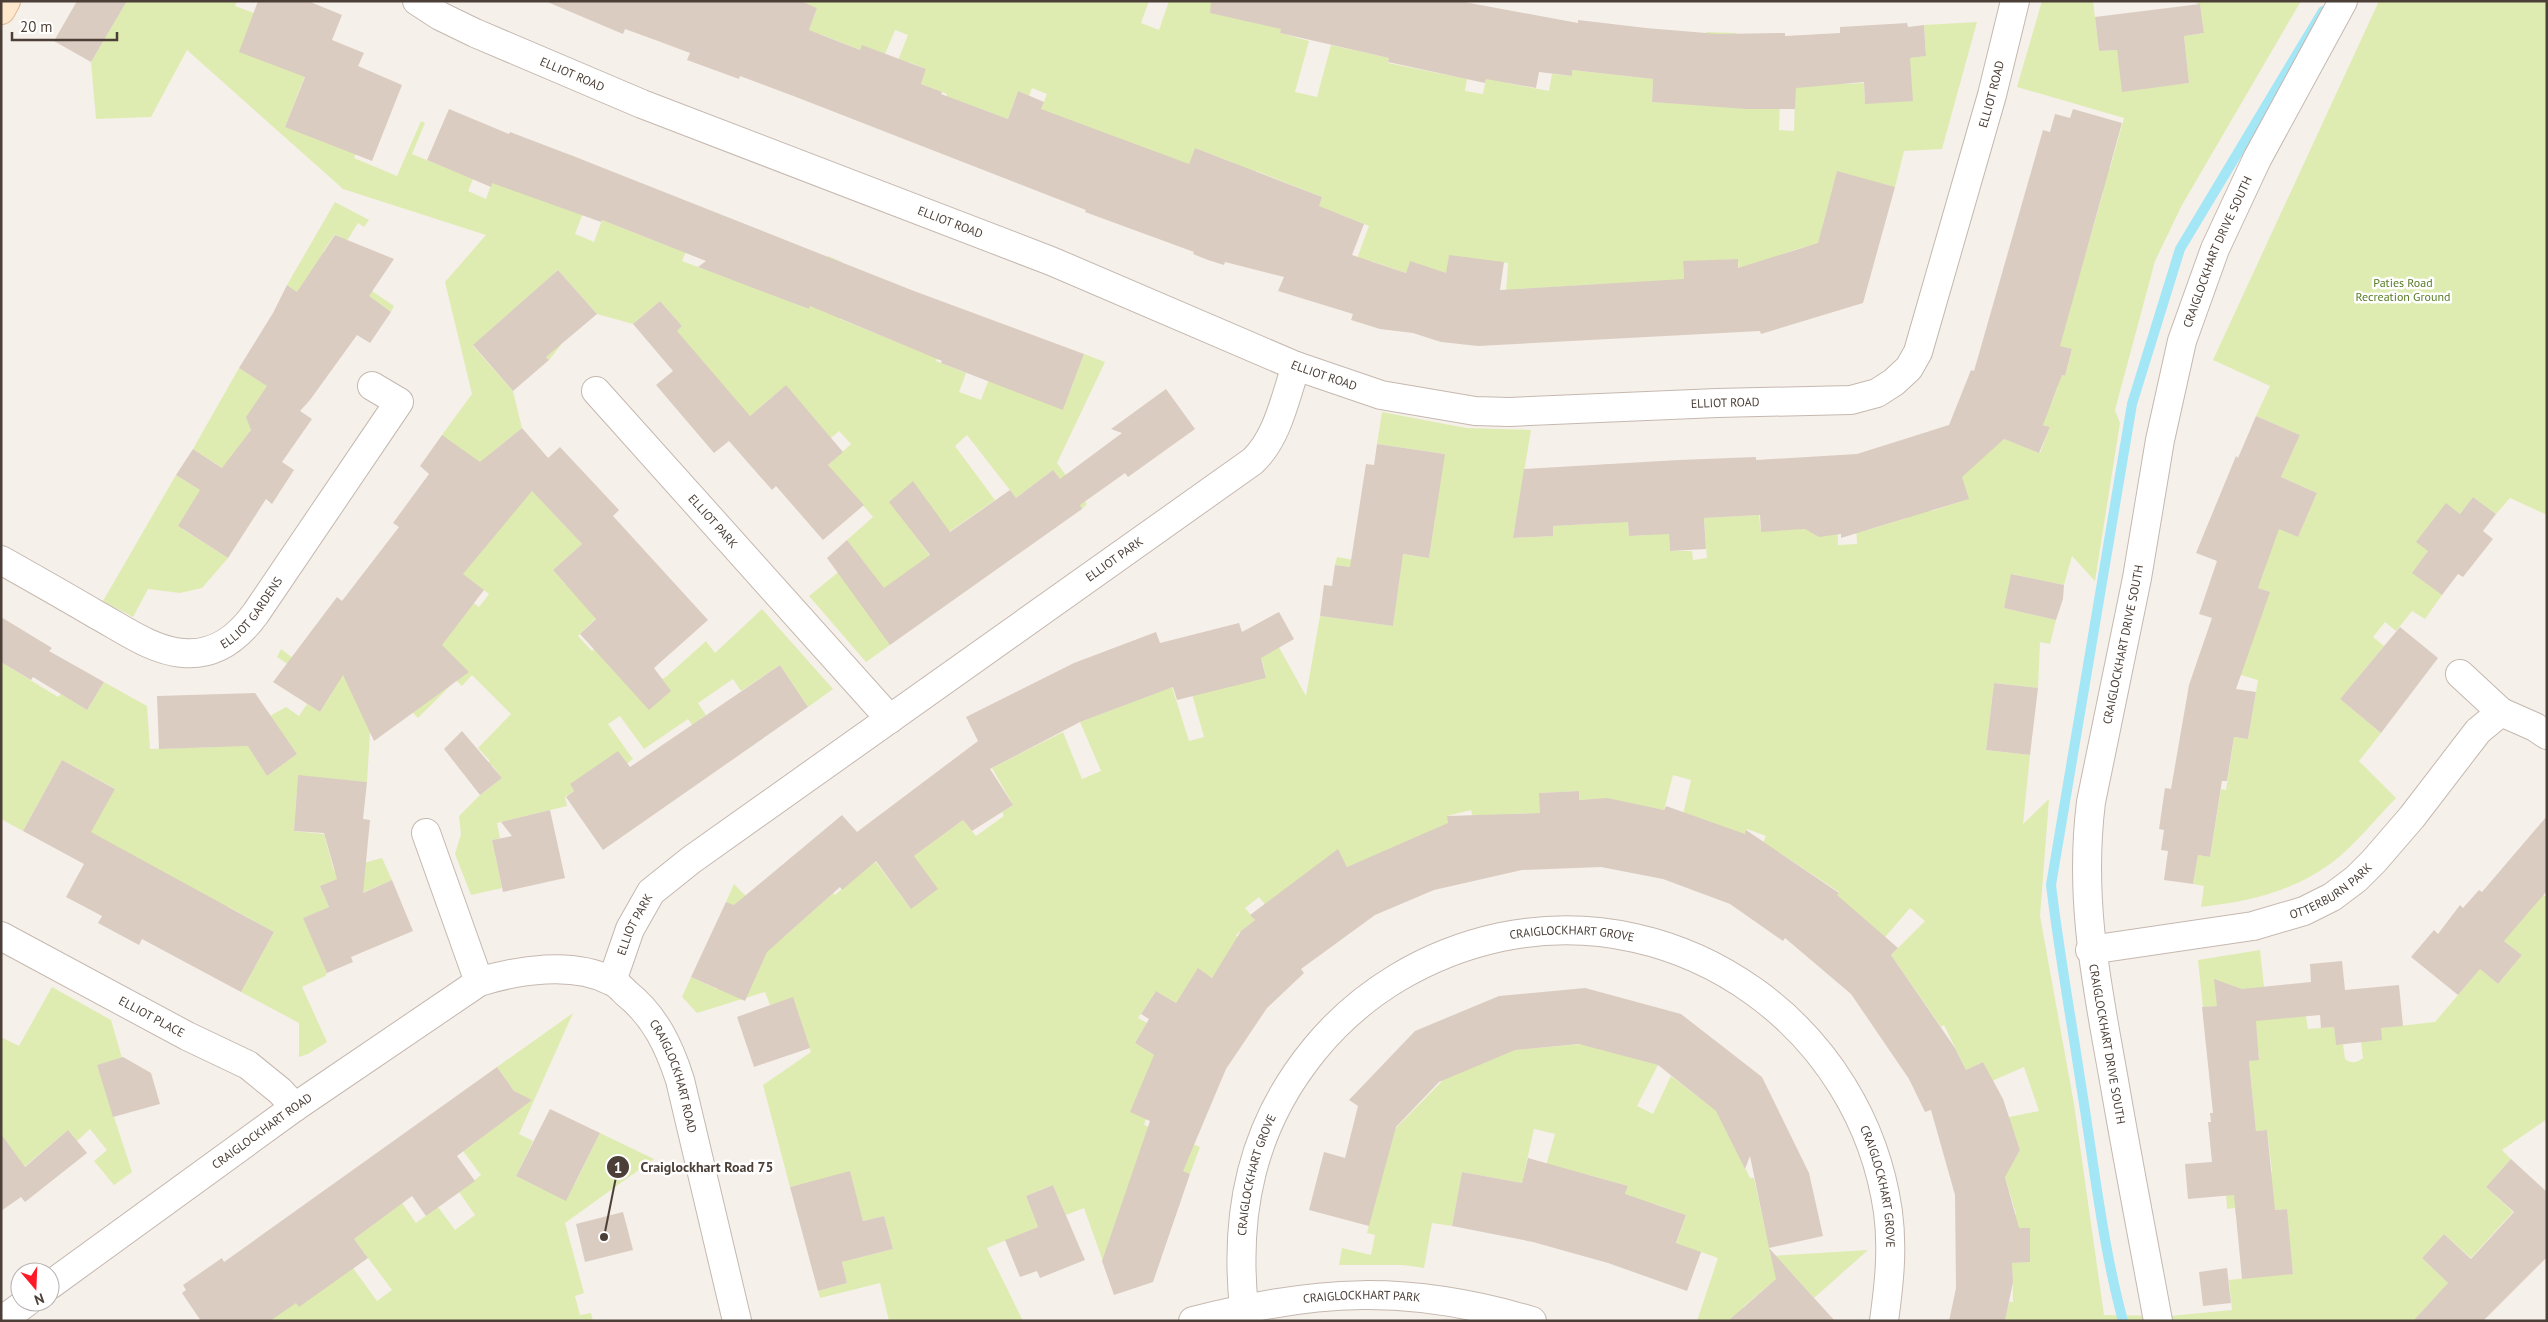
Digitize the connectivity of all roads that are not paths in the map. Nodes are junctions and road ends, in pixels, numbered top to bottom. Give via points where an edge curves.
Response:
1 (6, 1) edge
2 (418, 1) edge
3 (2015, 1) edge
4 (2343, 1) edge
5 (1, 10) edge
6 (1296, 366) junction
7 (372, 386) dead end
8 (596, 391) dead end
9 (1, 560) edge
10 (2460, 674) dead end
11 (2501, 712) junction
12 (890, 719) junction
13 (2547, 735) edge
14 (426, 833) dead end
15 (1, 936) edge
16 (2090, 950) junction
17 (612, 981) junction
18 (479, 982) junction
19 (295, 1107) junction
20 (60, 1279) edge
21 (1244, 1308) junction
22 (13, 1312) edge
23 (1, 1320) edge
24 (737, 1321) edge
25 (1193, 1321) edge
26 (1532, 1321) edge
27 (1884, 1321) edge
28 (2158, 1321) edge

1 - 5 street
2 - 6 street, ELLIOT ROAD via 475,33 642,104 1051,261
3 - 6 street, ELLIOT ROAD via 1992,95 1918,352 1899,378 1877,393 1851,400 1545,412 1475,411 1381,395
4 - 16 street, CRAIGLOCKHART DRIVE SOUTH via 2257,159 2215,249 2182,342 2160,440 2091,802 2086,870
6 - 12 street, ELLIOT PARK via 1272,435 1253,461
7 - 9 street, ELLIOT GARDENS via 399,402 243,632 225,644 204,652 166,650 122,629
8 - 12 street, ELLIOT PARK
10 - 11 street
11 - 13 street
11 - 16 street, OTTERBURN PARK via 2478,731 2374,861 2332,897 2304,911 2252,926
12 - 17 street, ELLIOT PARK via 651,892 630,929
14 - 18 street
15 - 19 street, ELLIOT PLACE via 248,1065
16 - 28 street, CRAIGLOCKHART DRIVE SOUTH
17 - 18 street, CRAIGLOCKHART ROAD via 582,972 540,969 508,973
17 - 24 street, CRAIGLOCKHART ROAD via 639,1003 670,1050 680,1080
18 - 19 street, CRAIGLOCKHART ROAD
19 - 20 street, CRAIGLOCKHART ROAD
21 - 25 street, CRAIGLOCKHART PARK
21 - 26 street, CRAIGLOCKHART PARK via 1299,1298 1384,1294 1483,1306
21 - 27 street, CRAIGLOCKHART GROVE via 1240,1235 1254,1162 1282,1094 1326,1035 1382,987 1422,964 1482,941 1556,931 1629,936 1699,959 1762,997 1816,1047 1856,1109 1882,1178 1890,1251
22 - 23 street

